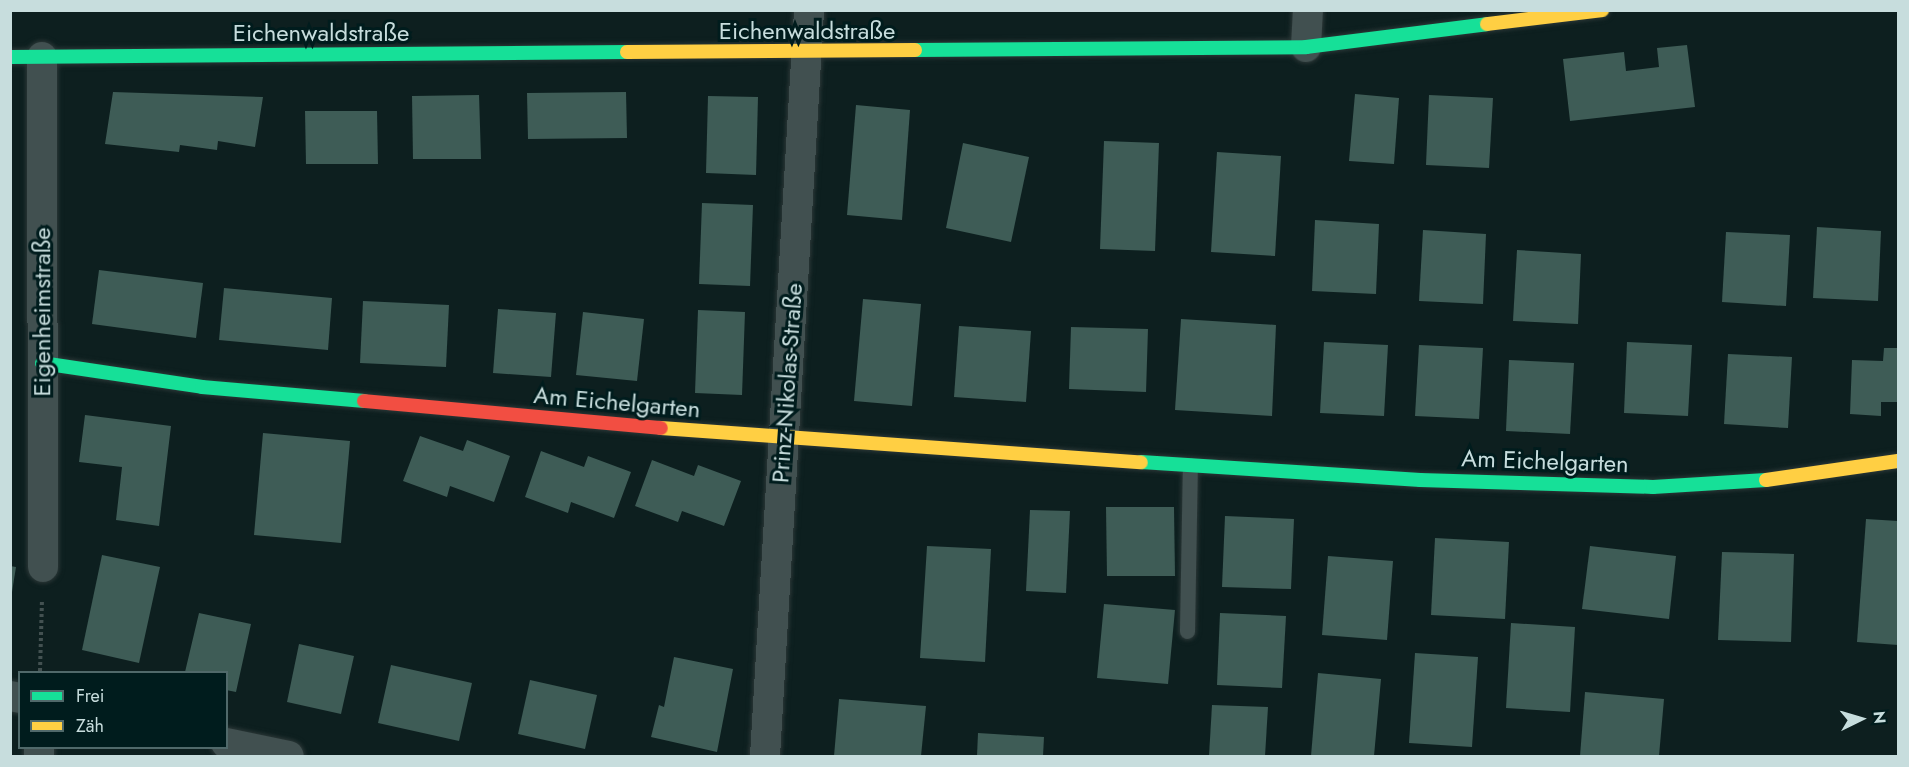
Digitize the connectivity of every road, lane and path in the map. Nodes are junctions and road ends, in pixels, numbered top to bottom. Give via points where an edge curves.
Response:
1 (809, 10) edge
2 (1308, 10) edge
3 (1602, 10) edge
4 (1306, 48) junction
5 (808, 54) junction
6 (10, 57) edge
7 (42, 57) junction
8 (42, 363) junction
9 (783, 440) junction
10 (1899, 461) edge
11 (1190, 465) junction
12 (43, 567) joint
13 (1187, 631) dead end
14 (40, 671) edge
15 (228, 743) edge
16 (289, 756) edge
17 (765, 756) edge

1 - 5 street, Prinz-Nikolas-Straße
2 - 4 street
3 - 4 street, Eichenwaldstraße
4 - 5 street, Eichenwaldstraße
5 - 7 street, Eichenwaldstraße
5 - 9 street, Prinz-Nikolas-Straße
6 - 7 street, Eichenwaldstraße
7 - 8 street, Eigenheimstraße
8 - 9 street, Am Eichelgarten via 202,387
8 - 12 street, Eigenheimstraße
9 - 11 street, Am Eichelgarten
9 - 17 street, Prinz-Nikolas-Straße
10 - 11 street, Am Eichelgarten via 1798,478 1653,487 1420,480
11 - 13 lane
12 - 14 path
15 - 16 street

